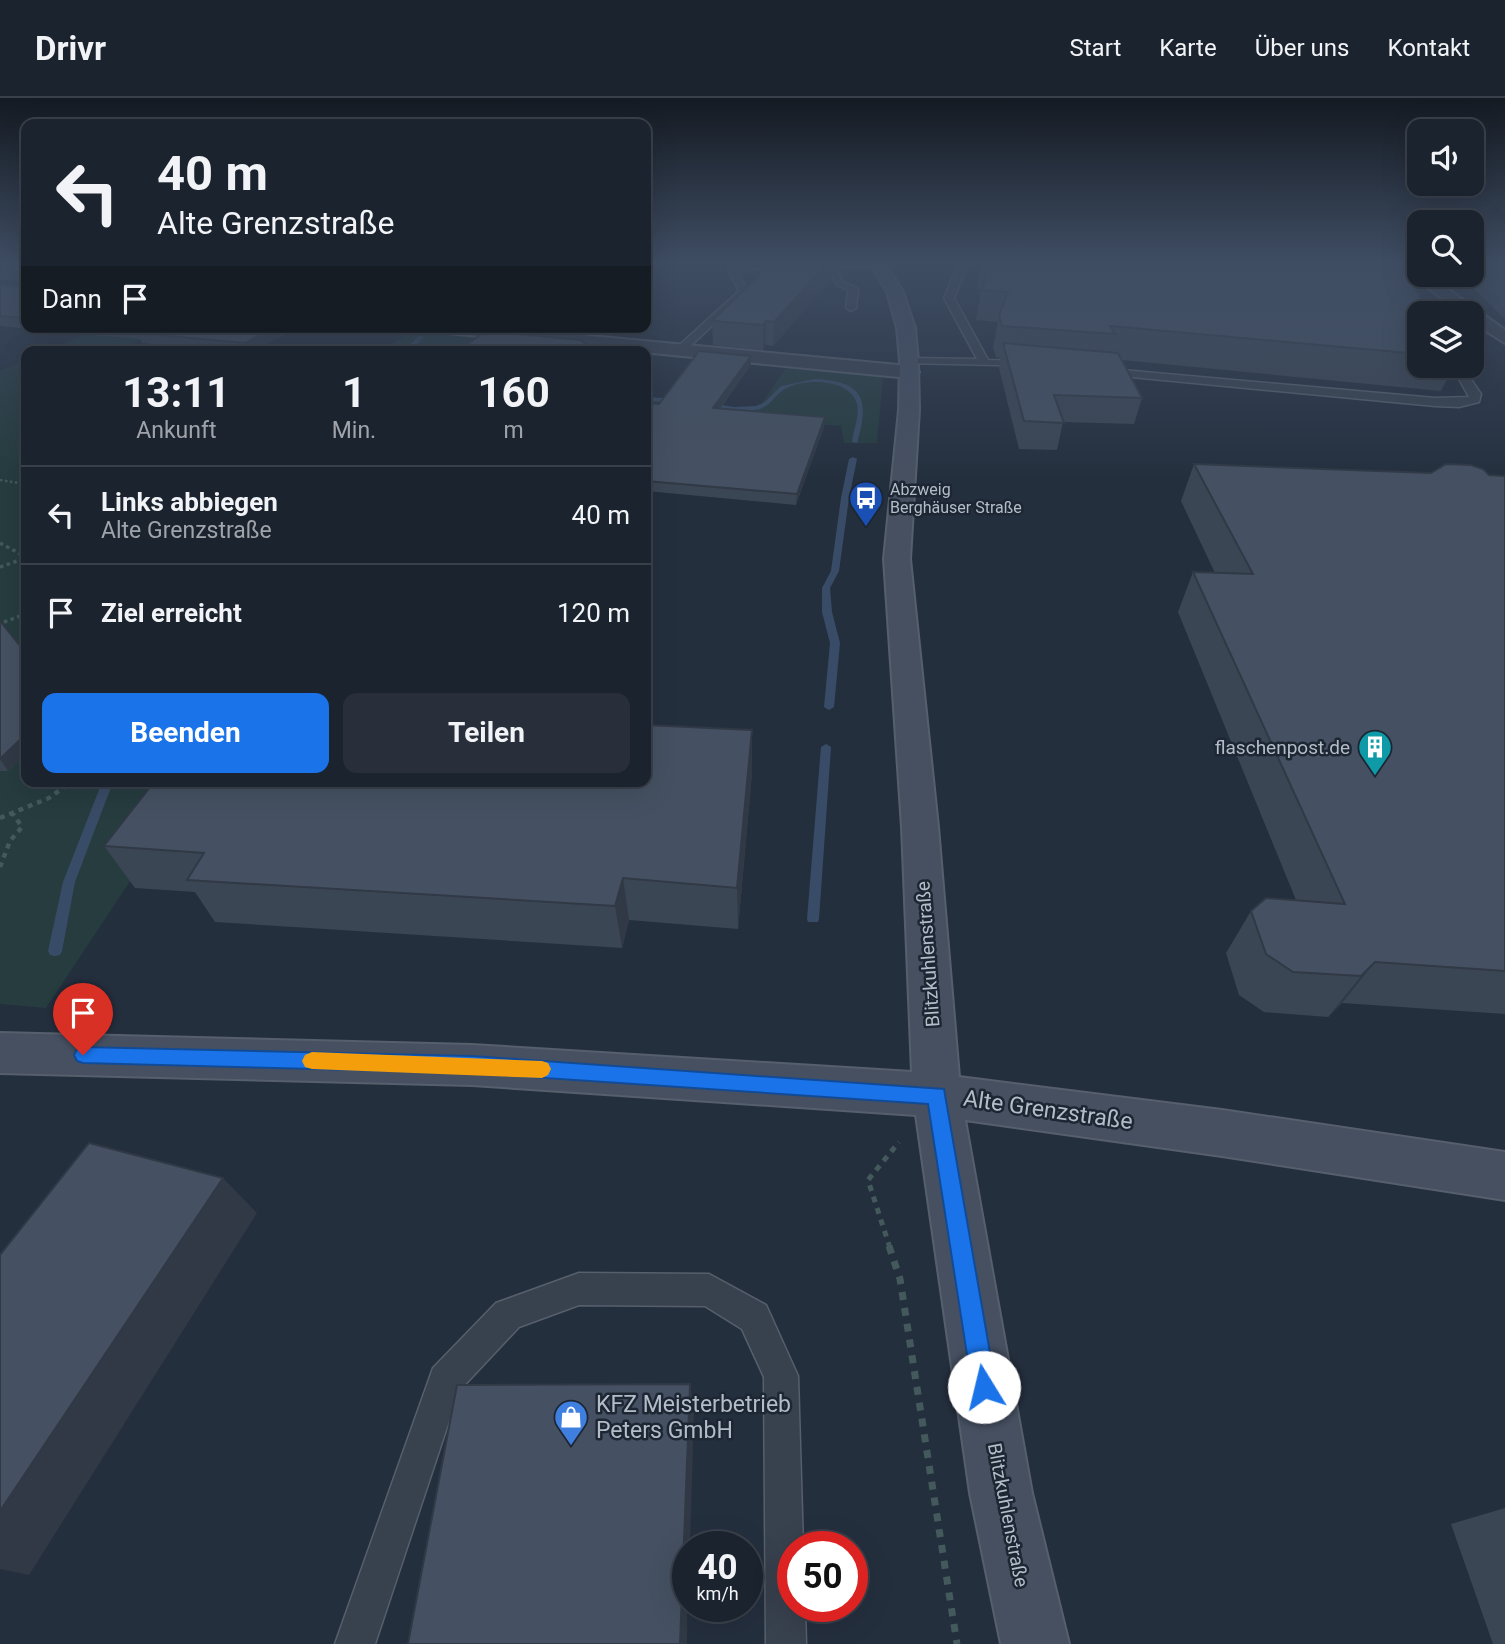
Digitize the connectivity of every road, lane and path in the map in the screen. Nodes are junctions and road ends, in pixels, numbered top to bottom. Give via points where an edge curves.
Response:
1 (549, 335) edge
2 (696, 335) edge
3 (907, 335) edge
4 (969, 335) edge
5 (638, 346) edge
6 (651, 348) edge
7 (679, 351) junction
8 (984, 363) junction
9 (1043, 365) edge
10 (909, 367) junction
11 (1082, 369) edge
12 (1465, 378) edge
13 (0, 480) edge
14 (21, 483) edge
15 (0, 544) edge
16 (9, 548) junction
17 (0, 551) edge
18 (21, 555) edge
19 (21, 560) edge
20 (0, 567) edge
21 (21, 616) edge
22 (4, 622) edge
23 (64, 787) edge
24 (13, 814) junction
25 (0, 818) edge
26 (0, 867) edge
27 (0, 1053) edge
28 (937, 1095) junction
29 (1505, 1176) edge
30 (355, 1644) edge
31 (786, 1644) edge
32 (957, 1644) edge
33 (1035, 1644) edge

1 - 5 street
2 - 7 lane
3 - 10 main road, Blitzkuhlenstraße
4 - 8 lane
6 - 7 street
7 - 10 street
8 - 9 lane
8 - 10 lane
10 - 28 main road, Blitzkuhlenstraße via 897,559
11 - 12 lane via 1459,403 1475,399
13 - 14 path
15 - 16 path
16 - 17 path
16 - 18 path
19 - 20 path
21 - 22 path
23 - 24 path
24 - 25 path
24 - 26 path via 22,827 10,841
27 - 28 main road, Alte Grenzstraße via 472,1065
28 - 29 main road, Alte Grenzstraße
28 - 32 path via 868,1180 900,1279
28 - 33 main road, Blitzkuhlenstraße via 1001,1493
30 - 31 lane via 445,1380 508,1315 579,1289 709,1290 754,1317 781,1376

